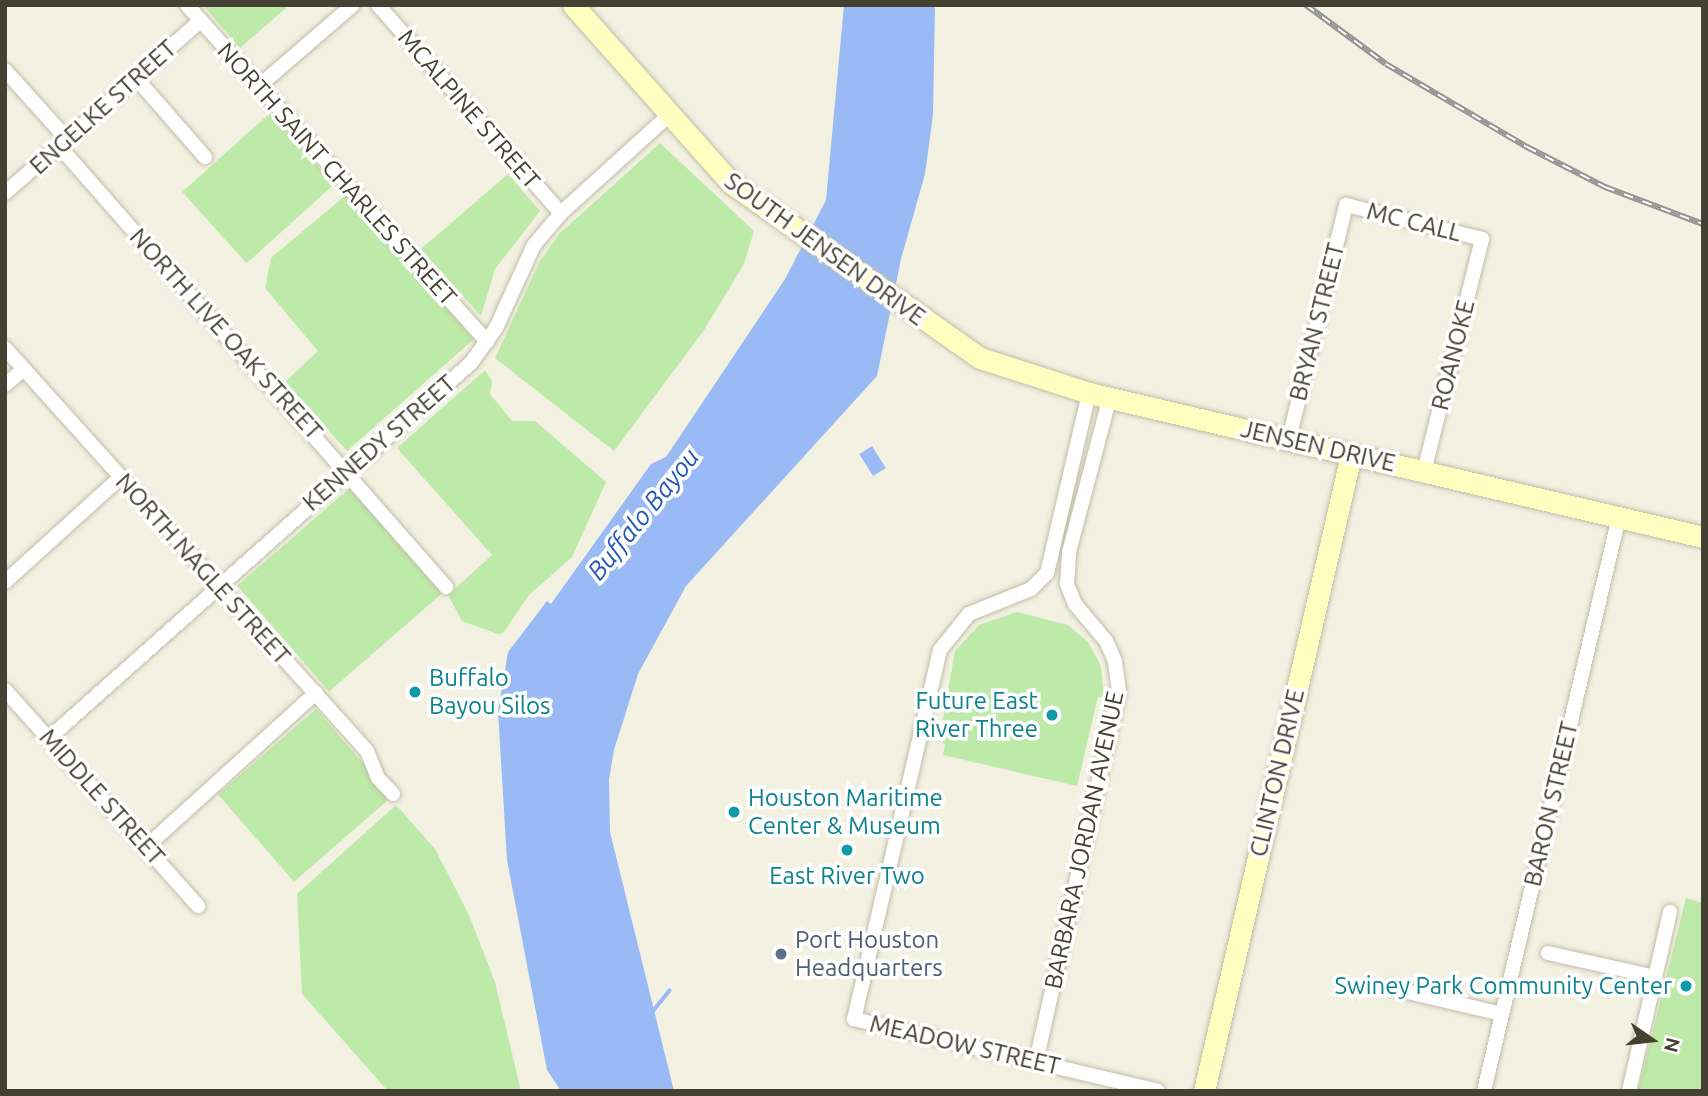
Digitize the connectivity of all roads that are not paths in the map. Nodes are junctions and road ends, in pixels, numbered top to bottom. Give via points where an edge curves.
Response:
1 (187, 5) edge
2 (353, 5) edge
3 (378, 5) edge
4 (573, 5) edge
5 (200, 21) junction
6 (5, 70) edge
7 (136, 78) junction
8 (259, 86) junction
9 (668, 116) junction
10 (63, 143) junction
11 (205, 157) dead end
12 (5, 194) edge
13 (1346, 205) joint
14 (561, 213) junction
15 (1482, 239) joint
16 (940, 334) joint
17 (487, 342) junction
18 (5, 348) edge
19 (24, 369) junction
20 (5, 385) edge
21 (1100, 395) junction
22 (1289, 439) junction
23 (1351, 455) junction
24 (348, 471) junction
25 (1424, 472) junction
26 (121, 477) junction
27 (1619, 517) junction
28 (1703, 537) edge
29 (5, 582) edge
30 (217, 585) junction
31 (446, 587) dead end
32 (316, 693) junction
33 (7, 696) edge
34 (49, 738) junction
35 (393, 794) dead end
36 (147, 846) junction
37 (198, 906) dead end
38 (1670, 912) dead end
39 (1548, 953) dead end
40 (1655, 977) junction
41 (1391, 988) dead end
42 (1502, 1014) junction
43 (1036, 1062) junction
44 (1158, 1091) edge
45 (1204, 1091) edge
46 (1484, 1091) edge
47 (1629, 1091) edge

1 - 5 street, NORTH SAINT CHARLES STREET
2 - 8 street
3 - 14 street, MCALPINE STREET
4 - 9 main road, SOUTH JENSEN DRIVE
5 - 7 street, ENGELKE STREET
5 - 8 street, NORTH SAINT CHARLES STREET
6 - 10 street, NORTH LIVE OAK STREET
7 - 10 street, ENGELKE STREET
7 - 11 street
8 - 17 street, NORTH SAINT CHARLES STREET
9 - 14 street, KENNEDY STREET
9 - 16 main road, SOUTH JENSEN DRIVE via 754,203
10 - 12 street, ENGELKE STREET
10 - 24 street, NORTH LIVE OAK STREET
13 - 15 street, MC CALL
13 - 22 street, BRYAN STREET
14 - 17 street, KENNEDY STREET via 534,244
15 - 25 street, ROANOKE
16 - 21 main road, JENSEN DRIVE via 980,358
17 - 24 street, KENNEDY STREET via 471,363
18 - 19 street, NORTH NAGLE STREET
19 - 20 street
19 - 26 street, NORTH NAGLE STREET
21 - 22 main road, JENSEN DRIVE
21 - 43 street, BARBARA JORDAN AVENUE via 1068,569 1070,595 1115,661 1118,698
21 - 43 street, MEADOW STREET via 1050,567 1034,587 979,608 960,622 937,657 854,1019
22 - 23 main road, JENSEN DRIVE
23 - 25 main road, JENSEN DRIVE
23 - 45 main road, CLINTON DRIVE
24 - 30 street, KENNEDY STREET
24 - 31 street, NORTH LIVE OAK STREET
25 - 27 main road, JENSEN DRIVE
26 - 29 street
26 - 30 street, NORTH NAGLE STREET
27 - 28 main road, JENSEN DRIVE
27 - 42 street, BARON STREET
30 - 32 street, NORTH NAGLE STREET
30 - 34 street, KENNEDY STREET
32 - 35 street, NORTH NAGLE STREET via 366,751 378,778
32 - 36 street
33 - 34 street, MIDDLE STREET
34 - 36 street, MIDDLE STREET
36 - 37 street, MIDDLE STREET
38 - 40 street
39 - 40 street
40 - 47 street
41 - 42 street
42 - 46 street, BARON STREET
43 - 44 street, MEADOW STREET

